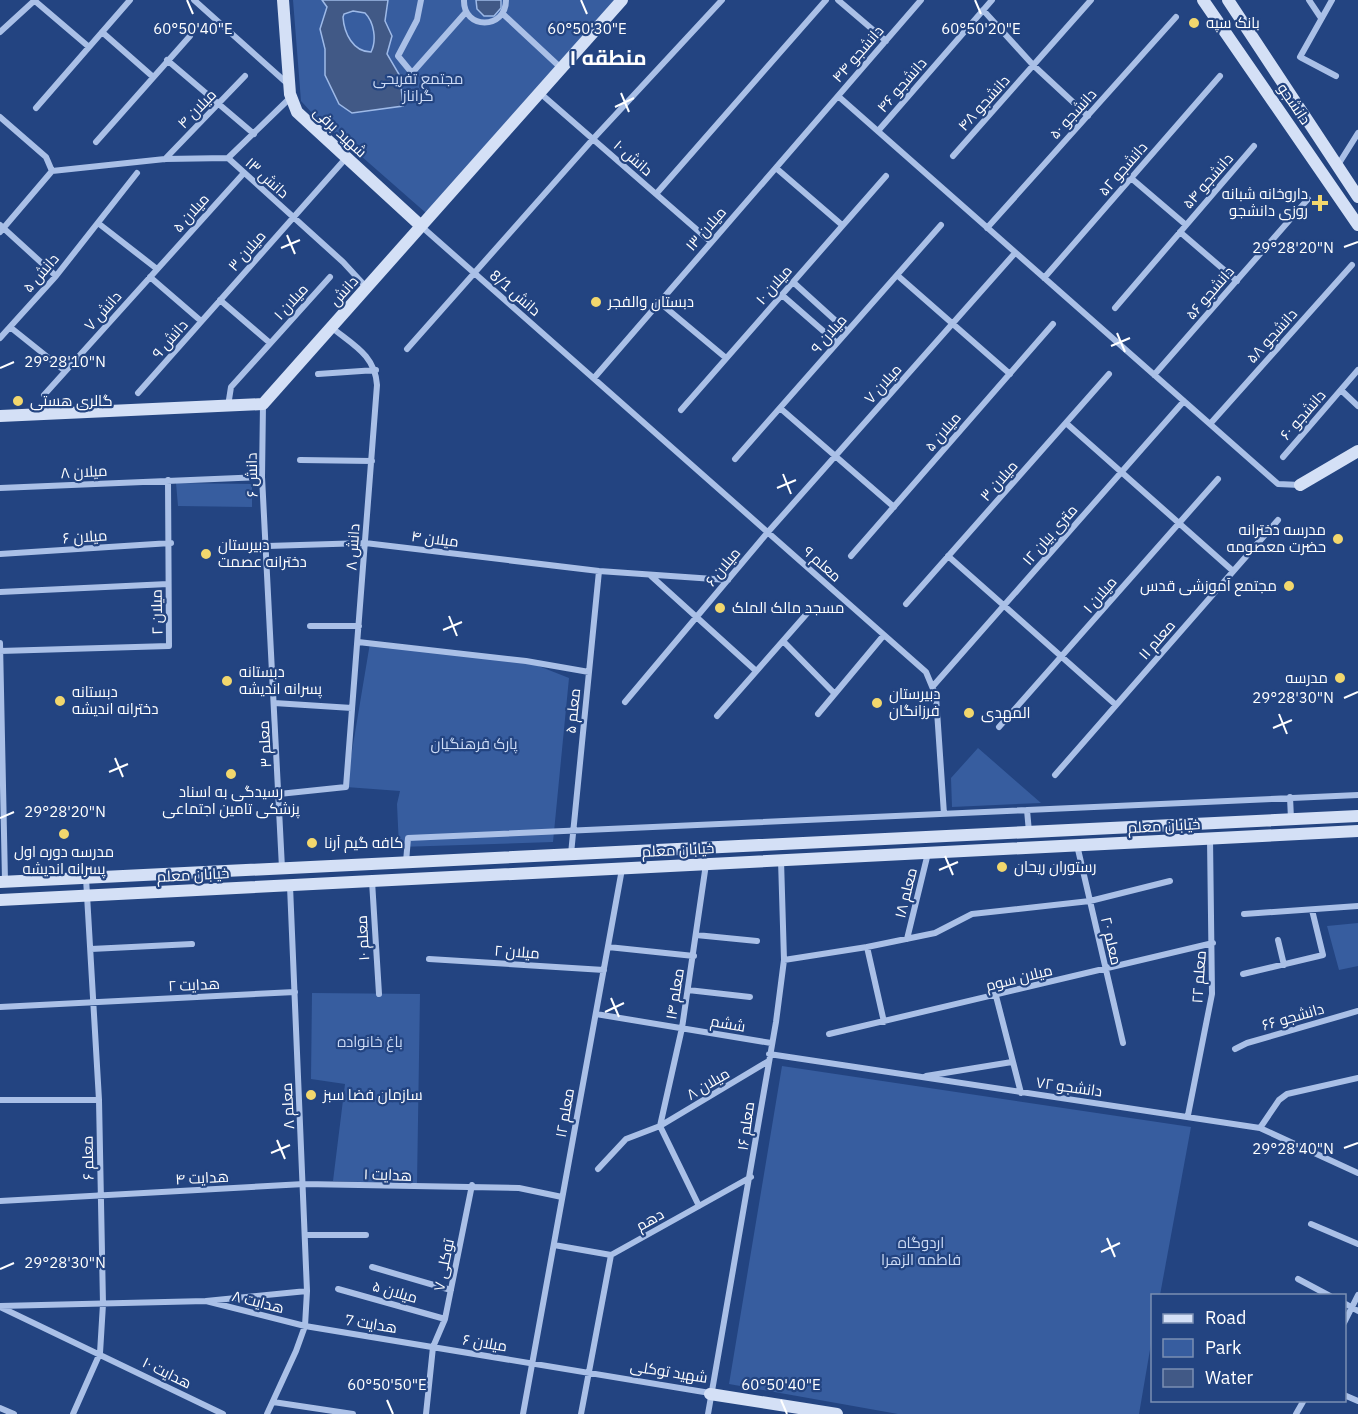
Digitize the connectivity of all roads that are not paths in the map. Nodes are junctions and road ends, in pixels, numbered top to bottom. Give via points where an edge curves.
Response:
1 (35, 0) edge
2 (130, 0) edge
3 (194, 0) edge
4 (283, 0) edge
5 (421, 0) edge
6 (464, 0) edge
7 (506, 0) edge
8 (622, 0) edge
9 (722, 0) edge
10 (826, 0) edge
11 (838, 0) edge
12 (921, 0) edge
13 (992, 0) edge
14 (1091, 0) edge
15 (1203, 0) edge
16 (1228, 0) edge
17 (1309, 0) edge
18 (1332, 0) edge
19 (983, 10) junction
20 (466, 12) junction
21 (503, 14) junction
22 (1176, 17) dead end
23 (1321, 18) junction
24 (0, 32) edge
25 (102, 32) junction
26 (190, 36) dead end
27 (886, 41) junction
28 (89, 47) junction
29 (167, 60) junction
30 (1033, 65) junction
31 (561, 68) junction
32 (152, 76) junction
33 (245, 76) dead end
34 (1220, 76) dead end
35 (1336, 76) dead end
36 (290, 92) junction
37 (540, 93) junction
38 (838, 96) junction
39 (218, 104) junction
40 (36, 108) dead end
41 (1088, 116) junction
42 (0, 117) edge
43 (878, 131) junction
44 (1358, 133) edge
45 (254, 134) junction
46 (593, 139) junction
47 (96, 142) dead end
48 (1254, 146) dead end
49 (953, 156) dead end
50 (228, 158) junction
51 (346, 158) junction
52 (165, 159) junction
53 (1338, 165) junction
54 (776, 168) junction
55 (52, 171) junction
56 (137, 173) dead end
57 (243, 174) junction
58 (886, 176) dead end
59 (1131, 178) junction
60 (656, 194) junction
61 (1358, 197) edge
62 (1308, 199) dead end
63 (292, 218) junction
64 (98, 223) junction
65 (842, 225) junction
66 (941, 225) dead end
67 (1186, 225) junction
68 (1358, 225) edge
69 (421, 226) junction
70 (1, 228) edge
71 (987, 228) junction
72 (1180, 232) junction
73 (711, 242) junction
74 (1015, 253) junction
75 (1352, 265) dead end
76 (156, 269) junction
77 (474, 273) junction
78 (897, 274) junction
79 (56, 276) junction
80 (150, 277) junction
81 (330, 277) dead end
82 (1044, 278) junction
83 (1237, 280) junction
84 (793, 282) junction
85 (367, 288) junction
86 (782, 295) junction
87 (220, 300) junction
88 (659, 302) junction
89 (1115, 308) dead end
90 (201, 321) junction
91 (953, 324) junction
92 (1053, 324) dead end
93 (10, 327) junction
94 (332, 327) junction
95 (847, 331) junction
96 (0, 338) edge
97 (270, 343) junction
98 (837, 343) junction
99 (407, 349) dead end
100 (726, 358) junction
101 (376, 370) junction
102 (1358, 370) edge
103 (65, 371) junction
104 (318, 374) dead end
105 (1010, 374) junction
106 (1109, 374) dead end
107 (1154, 375) junction
108 (594, 378) junction
109 (1341, 390) junction
110 (138, 393) dead end
111 (44, 395) dead end
112 (1184, 401) junction
113 (263, 404) junction
114 (1358, 406) edge
115 (228, 407) junction
116 (780, 408) junction
117 (681, 410) dead end
118 (0, 416) edge
119 (1066, 423) junction
120 (1210, 424) junction
121 (1358, 451) edge
122 (835, 456) junction
123 (1283, 457) dead end
124 (735, 459) dead end
125 (300, 460) dead end
126 (372, 460) junction
127 (1121, 472) junction
128 (262, 477) junction
129 (1218, 479) dead end
130 (168, 480) junction
131 (1300, 485) joint
132 (0, 488) edge
133 (894, 507) junction
134 (1278, 520) dead end
135 (1179, 523) junction
136 (768, 532) junction
137 (171, 543) junction
138 (365, 543) junction
139 (267, 546) junction
140 (0, 554) edge
141 (851, 556) dead end
142 (948, 556) junction
143 (599, 571) junction
144 (1233, 571) junction
145 (650, 574) junction
146 (728, 580) junction
147 (168, 584) junction
148 (0, 592) edge
149 (906, 604) dead end
150 (1004, 605) junction
151 (810, 610) dead end
152 (696, 617) junction
153 (310, 626) dead end
154 (359, 626) junction
155 (884, 635) junction
156 (783, 641) junction
157 (358, 642) junction
158 (0, 643) edge
159 (0, 651) edge
160 (1062, 656) junction
161 (755, 670) junction
162 (589, 672) junction
163 (934, 685) junction
164 (834, 693) junction
165 (625, 702) dead end
166 (274, 703) junction
167 (1116, 705) junction
168 (352, 708) junction
169 (818, 714) dead end
170 (717, 716) dead end
171 (999, 727) dead end
172 (2, 772) edge
173 (1055, 775) dead end
174 (279, 794) junction
175 (1358, 795) edge
176 (1290, 797) junction
177 (1027, 810) junction
178 (944, 814) junction
179 (1358, 816) edge
180 (1291, 819) junction
181 (1135, 826) junction
182 (1358, 831) edge
183 (573, 832) junction
184 (1029, 832) junction
185 (1210, 838) junction
186 (1135, 842) junction
187 (1077, 845) junction
188 (928, 853) junction
189 (571, 854) junction
190 (781, 860) junction
191 (406, 862) junction
192 (706, 864) junction
193 (282, 868) junction
194 (622, 868) junction
195 (86, 878) junction
196 (372, 881) junction
197 (1170, 881) dead end
198 (2, 882) edge
199 (290, 885) junction
200 (88, 895) junction
201 (0, 900) edge
202 (1090, 901) junction
203 (1358, 906) edge
204 (1312, 909) junction
205 (1244, 914) dead end
206 (696, 935) junction
207 (907, 939) junction
208 (1278, 940) dead end
209 (757, 941) dead end
210 (1213, 943) junction
211 (192, 944) dead end
212 (608, 947) junction
213 (867, 947) junction
214 (91, 949) junction
215 (694, 956) junction
216 (429, 959) dead end
217 (784, 960) junction
218 (1284, 964) junction
219 (1106, 969) junction
220 (604, 970) junction
221 (1243, 974) dead end
222 (688, 990) junction
223 (295, 992) junction
224 (379, 994) dead end
225 (996, 996) junction
226 (750, 997) dead end
227 (94, 1002) junction
228 (0, 1007) edge
229 (1358, 1011) edge
230 (596, 1014) junction
231 (884, 1023) junction
232 (682, 1028) junction
233 (829, 1034) dead end
234 (771, 1043) junction
235 (1123, 1043) dead end
236 (1235, 1048) dead end
237 (769, 1054) junction
238 (768, 1062) junction
239 (1012, 1062) junction
240 (920, 1077) junction
241 (1358, 1078) edge
242 (1021, 1093) junction
243 (0, 1100) edge
244 (99, 1100) junction
245 (1188, 1115) junction
246 (660, 1126) junction
247 (1260, 1128) junction
248 (598, 1168) dead end
249 (1358, 1173) edge
250 (751, 1177) junction
251 (304, 1184) junction
252 (472, 1185) junction
253 (101, 1195) junction
254 (562, 1197) junction
255 (0, 1201) edge
256 (699, 1206) junction
257 (1311, 1224) dead end
258 (306, 1235) junction
259 (366, 1235) dead end
260 (1358, 1244) edge
261 (554, 1245) junction
262 (612, 1256) junction
263 (372, 1267) dead end
264 (1298, 1278) dead end
265 (338, 1289) dead end
266 (451, 1290) junction
267 (307, 1291) junction
268 (1326, 1294) edge
269 (1358, 1295) edge
270 (206, 1301) junction
271 (103, 1304) junction
272 (0, 1307) edge
273 (1355, 1309) edge
274 (445, 1319) junction
275 (305, 1326) junction
276 (433, 1347) junction
277 (100, 1353) junction
278 (532, 1362) junction
279 (589, 1373) junction
280 (710, 1394) junction
281 (273, 1402) junction
282 (0, 1408) edge
283 (14, 1414) edge
284 (73, 1414) edge
285 (223, 1414) edge
286 (267, 1414) edge
287 (353, 1414) edge
288 (426, 1414) edge
289 (523, 1414) edge
290 (581, 1414) edge
291 (708, 1414) edge
292 (837, 1414) edge

1 - 24 street
1 - 28 street
2 - 25 street
3 - 36 street
4 - 36 main road
5 - 20 street via 417,20 398,56 412,73
6 - 20 street
7 - 21 street
8 - 31 main road, دانش
9 - 46 street
10 - 60 street
11 - 27 street
12 - 27 street, دانشجو ۴۴
13 - 19 street, دانشجو ۴۶
14 - 30 street, دانشجو ۴۸
15 - 68 main road, دانشجو
16 - 53 main road, دانشجو
17 - 23 street
18 - 23 street
19 - 30 street
19 - 43 street, دانشجو ۴۶
20 - 21 street via 484,24
21 - 31 street
22 - 41 street, دانشجو ۵۰
23 - 35 street via 1300,57
25 - 28 street
25 - 32 street
26 - 29 street
27 - 38 street, دانشجو ۴۴
28 - 40 street
29 - 32 street
29 - 39 street
30 - 41 street
30 - 49 street, دانشجو ۴۸
31 - 37 main road, دانش
32 - 47 street
33 - 39 street, میلان ۴
34 - 59 street, دانشجو ۵۲
36 - 45 street
36 - 51 main road, شهید برفی via 297,112
37 - 46 street, دانش ۱۰
37 - 69 main road, دانش
38 - 43 street
38 - 54 street, میلان ۱۳
39 - 45 street
39 - 52 street, میلان ۴
41 - 71 street, دانشجو ۵۰
42 - 55 street via 46,157
43 - 71 street
44 - 53 street
45 - 50 street
46 - 60 street, دانش ۱۰
46 - 77 street
48 - 67 street, دانشجو ۵۴
50 - 52 street, دانش ۱۳
50 - 57 street, دانش ۱۳
51 - 63 street
51 - 69 main road, شهید برفی
52 - 55 street, دانش ۱۳
53 - 61 main road, دانشجو
54 - 65 street
54 - 73 street, میلان ۱۳
55 - 70 street
56 - 64 street
57 - 63 street, دانش ۱۳
57 - 76 street, میلان ۵
58 - 65 street, میلان ۱۰
59 - 67 street
59 - 82 street, دانشجو ۵۲
60 - 73 street, دانش ۱۰
62 - 83 street, دانشجو ۵۶
63 - 85 street, دانش ۱۳
63 - 87 street, میلان ۳
64 - 76 street
64 - 79 street, دانش ۵
65 - 84 street, میلان ۱۰
66 - 78 street, میلان ۹
67 - 72 street, دانشجو ۵۴
69 - 77 street, دانش 8/1
69 - 85 main road, دانش
70 - 79 street
71 - 74 street
72 - 83 street
72 - 89 street, دانشجو ۵۴
73 - 88 street, میلان ۱۳
74 - 82 street
74 - 91 street, میلان ۷
75 - 120 street, دانشجو ۵۸
76 - 80 street, دانش ۷
77 - 99 street
77 - 108 street, دانش 8/1
78 - 91 street
78 - 95 street, میلان ۹
79 - 93 street, دانش ۵
80 - 90 street
80 - 103 street, دانش ۷
81 - 97 street, میلان ۱
82 - 107 street
83 - 107 street, دانشجو ۵۶
84 - 86 street, میلان ۱۰
84 - 95 street
85 - 94 main road, دانش
86 - 98 street
86 - 100 street, میلان ۱۰
87 - 90 street, دانش ۹
87 - 97 street
88 - 100 street
88 - 108 street, میلان ۱۳
90 - 110 street, دانش ۹
91 - 105 street
91 - 122 street, میلان ۷
92 - 105 street, میلان ۵
93 - 96 street, دانش ۵
93 - 103 street
94 - 101 street via 372,361
94 - 113 main road, دانش
95 - 98 street, میلان ۹
97 - 115 street, میلان ۱ via 231,387
98 - 116 street, میلان ۹
100 - 117 street, میلان ۱۰
101 - 104 street
101 - 126 street, دانش ۸
102 - 109 street, دانشجو ۶۰
103 - 111 street, دانش ۷
105 - 133 street, میلان ۵
106 - 119 street, میلان ۳
107 - 112 street
108 - 136 street, معلم ۹
109 - 114 street, دانشجو ۶۰
109 - 123 street, دانشجو ۶۰
112 - 120 street
112 - 127 street, ۱۲ متری بیان
113 - 115 main road
113 - 128 street, دانش ۶
115 - 118 main road
116 - 122 street
116 - 124 street, میلان ۹
119 - 127 street
119 - 142 street, میلان ۳
120 - 131 street via 1278,484
121 - 131 main road
122 - 133 street
122 - 136 street, میلان ۷
125 - 126 street
126 - 138 street, دانش ۸
127 - 135 street
127 - 150 street, ۱۲ متری بیان
128 - 130 street
128 - 139 street, دانش ۶
129 - 135 street, میلان ۱
130 - 132 street, میلان ۸
130 - 137 street, میلان ۲
133 - 141 street, میلان ۵
134 - 144 street, معلم ۱۱
135 - 144 street
135 - 160 street, میلان ۱
136 - 146 street, میلان ۶
136 - 155 street, معلم ۹
137 - 140 street, میلان ۶
137 - 147 street, میلان ۲
138 - 139 street, میلان ۴
138 - 143 street, میلان ۴
138 - 154 street, دانش ۸
139 - 166 street, معلم ۳
142 - 149 street, میلان ۳
142 - 150 street
143 - 145 street, میلان ۴
143 - 162 street, معلم ۵
144 - 167 street, معلم ۱۱
145 - 146 street, میلان ۴
145 - 152 street
146 - 152 street, میلان ۶
147 - 148 street
147 - 159 street, میلان ۲ via 169,646
150 - 160 street
150 - 163 street, ۱۲ متری بیان
151 - 156 street
152 - 161 street
152 - 165 street
153 - 154 street
154 - 157 street, دانش ۸
155 - 163 street, معلم ۹ via 926,672
155 - 164 street
156 - 161 street
156 - 164 street
157 - 162 street
157 - 168 street, دانش ۸
158 - 159 street
159 - 172 street
160 - 167 street
160 - 171 street, میلان ۱
161 - 170 street
162 - 183 street, معلم ۵
163 - 178 street
164 - 169 street
166 - 168 street
166 - 174 street, معلم ۳
167 - 173 street, معلم ۱۱
168 - 174 street, دانش ۸ via 346,787
172 - 198 street
174 - 193 street, معلم ۳
175 - 176 street
176 - 177 street
176 - 180 street
177 - 178 street
177 - 184 street
178 - 183 street
179 - 180 main road, خیابان معلم
180 - 181 main road, خیابان معلم
181 - 184 main road, خیابان معلم
181 - 186 main road
182 - 185 main road, خیابان معلم
183 - 189 street, معلم ۵
183 - 191 street via 408,838
184 - 189 main road, خیابان معلم
185 - 186 main road, خیابان معلم
185 - 210 street, معلم ۲۲
186 - 187 main road, خیابان معلم
187 - 188 main road, خیابان معلم
187 - 202 street, معلم ۲۰
188 - 190 main road, خیابان معلم
188 - 207 street, معلم ۱۸
189 - 191 main road, خیابان معلم
190 - 192 main road, خیابان معلم
190 - 217 street, معلم ۱۶
191 - 193 main road, خیابان معلم
192 - 194 main road, خیابان معلم
192 - 206 street, معلم ۱۴
193 - 195 main road, خیابان معلم
194 - 196 main road, خیابان معلم
194 - 212 street, معلم ۱۲
195 - 198 main road, خیابان معلم
195 - 200 street, معلم ۶
196 - 199 main road, خیابان معلم
196 - 224 street, معلم ۱۰
197 - 202 street
199 - 200 main road, خیابان معلم
199 - 223 street, معلم ۸
200 - 201 main road, خیابان معلم
200 - 214 street, معلم ۶
202 - 207 street via 972,914 935,933
202 - 219 street, معلم ۲۰
203 - 204 street
204 - 205 street
204 - 218 street via 1323,955
206 - 209 street
206 - 215 street, معلم ۱۴
207 - 213 street
208 - 218 street
210 - 219 street, میلان سوم
210 - 245 street, معلم ۲۲ via 1212,994
211 - 214 street
212 - 215 street
212 - 220 street, معلم ۱۲
213 - 217 street
213 - 231 street
214 - 227 street, معلم ۶
215 - 222 street, معلم ۱۴
216 - 220 street, میلان ۲
217 - 234 street, معلم ۱۶
218 - 221 street
219 - 225 street, میلان سوم
219 - 235 street, معلم ۲۰
220 - 230 street, معلم ۱۲
222 - 226 street
222 - 232 street, معلم ۱۴
223 - 227 street, هدایت ۲
223 - 251 street, معلم ۸
225 - 231 street, میلان سوم
225 - 239 street
227 - 228 street, هدایت ۲
227 - 244 street, معلم ۶
229 - 236 street, دانشجو ۶۶
230 - 232 street, ششم
230 - 254 street, معلم ۱۲
231 - 233 street, میلان سوم
232 - 234 street, ششم
232 - 246 street, معلم ۱۴
234 - 237 street, معلم ۱۶
237 - 238 street, معلم ۱۶
237 - 240 street, دانشجو ۷۲
238 - 246 street, میلان ۸
238 - 250 street, معلم ۱۶
239 - 240 street
239 - 242 street
240 - 242 street, دانشجو ۷۲
241 - 247 street via 1287,1094
242 - 245 street, دانشجو ۷۲
243 - 244 street
244 - 253 street, معلم ۶
245 - 247 street, دانشجو ۷۲
246 - 248 street, میلان ۸ via 626,1139
246 - 256 street
247 - 249 street, دانشجو ۷۲
250 - 256 street, دهم
250 - 280 street, معلم ۱۶
251 - 252 street, هدایت ۱ via 431,1188
251 - 253 street, هدایت ۴
251 - 258 street, معلم ۸
252 - 254 street, هدایت ۱ via 519,1188
252 - 266 street, توکلی ۷
253 - 255 street, هدایت ۴
253 - 271 street, معلم ۶
254 - 261 street, معلم ۱۲
256 - 262 street, دهم
257 - 260 street
258 - 259 street
258 - 267 street, معلم ۸
261 - 262 street
261 - 278 street, معلم ۱۲
262 - 279 street
263 - 266 street
264 - 268 street
265 - 274 street, میلان ۵
266 - 274 street, توکلی ۷
267 - 270 street
267 - 275 street, معلم ۸
269 - 273 street
270 - 271 street
270 - 275 street, هدایت ۸
271 - 272 street
271 - 277 street, معلم ۶
272 - 277 street, هدایت ۱۰
274 - 276 street, توکلی ۷
275 - 276 street, هدایت 7
275 - 281 street, معلم ۸
276 - 278 street, میلان ۶
276 - 288 street, توکلی ۷
277 - 284 street, معلم ۶
277 - 285 street, هدایت ۱۰
278 - 279 street, شهید توکلی
278 - 289 street, معلم ۱۲
279 - 280 street, شهید توکلی
279 - 290 street
280 - 291 street, معلم ۱۶
280 - 292 main road, شهید توکلی
281 - 286 street, معلم ۸
281 - 287 street
282 - 283 street

